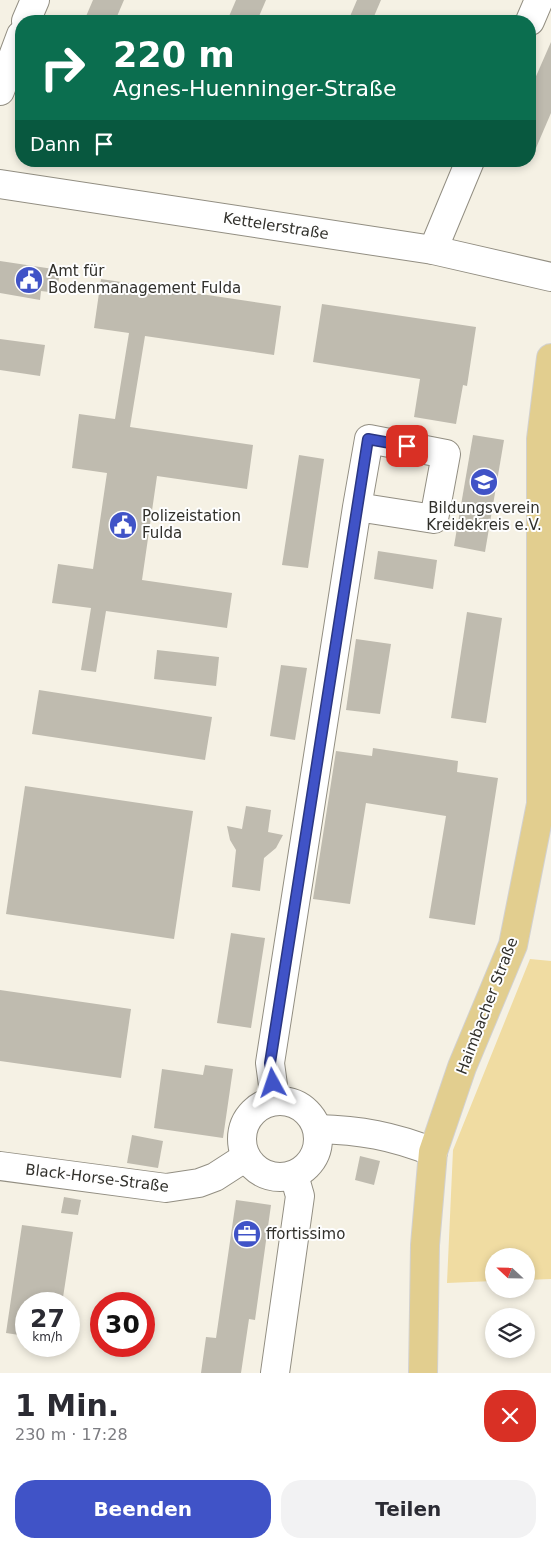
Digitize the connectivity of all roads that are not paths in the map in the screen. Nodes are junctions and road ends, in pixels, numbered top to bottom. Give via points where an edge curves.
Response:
1 (34, 0) edge
2 (539, 0) edge
3 (28, 15) edge
4 (533, 15) edge
5 (15, 51) edge
6 (0, 91) edge
7 (468, 167) edge
8 (0, 184) edge
9 (433, 250) junction
10 (551, 277) edge
11 (551, 358) edge
12 (357, 507) dead end
13 (545, 547) edge
14 (275, 1100) junction
15 (318, 1129) junction
16 (433, 1152) junction
17 (246, 1157) junction
18 (0, 1166) edge
19 (294, 1175) junction
20 (275, 1373) edge
21 (423, 1373) edge

1 - 3 street
2 - 4 street
5 - 6 street
7 - 9 street
8 - 9 street, Kettelerstraße
9 - 10 street, Kettelerstraße
11 - 13 main road, Haimbacher Straße via 541,439
12 - 14 street via 270,1063
13 - 16 main road, Haimbacher Straße via 541,804 513,945 462,1067
14 - 15 street via 294,1102 309,1113
14 - 17 street via 261,1105 243,1128 242,1143
15 - 16 street via 350,1130 398,1138
15 - 19 street via 315,1157
16 - 21 main road, Haimbacher Straße via 425,1245
17 - 18 street, Black-Horse-Straße via 215,1177 166,1188
17 - 19 street via 267,1175 280,1178
19 - 20 street via 300,1196

